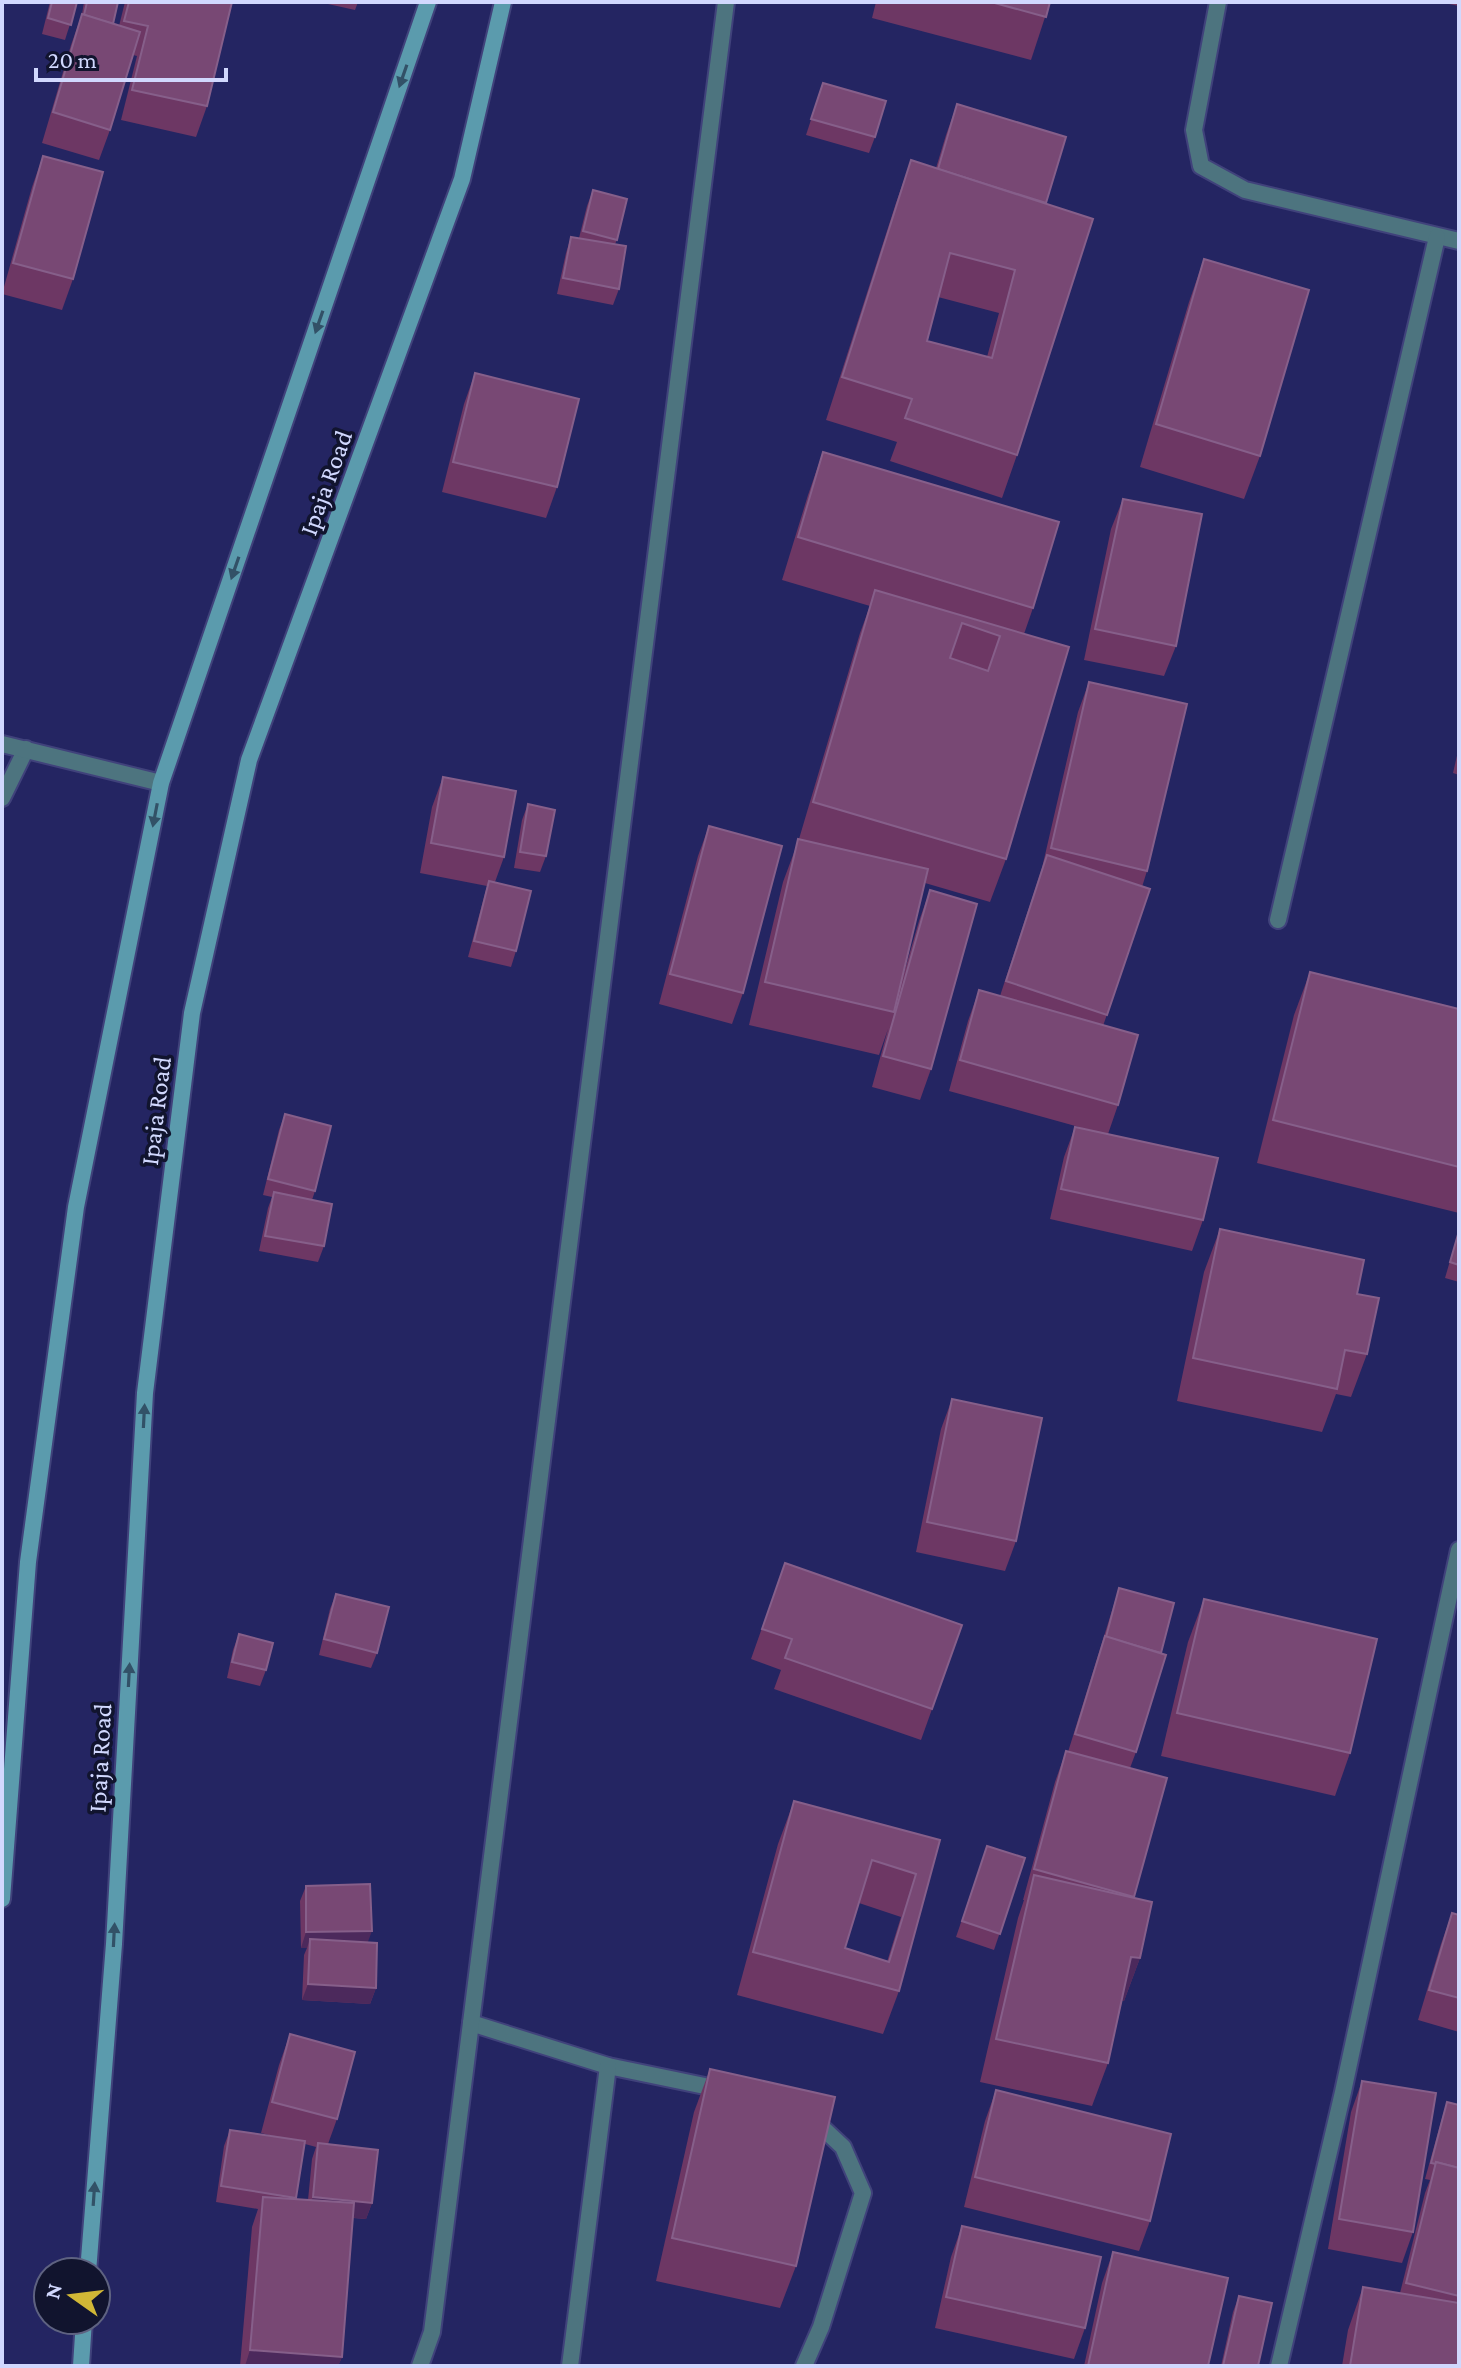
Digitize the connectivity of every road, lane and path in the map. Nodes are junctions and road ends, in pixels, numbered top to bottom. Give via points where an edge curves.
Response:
1 (428, 2) edge
2 (503, 2) edge
3 (726, 2) edge
4 (1218, 2) edge
5 (1437, 237) junction
6 (1459, 241) edge
7 (2, 744) edge
8 (26, 749) junction
9 (161, 783) junction
10 (2, 798) edge
11 (1278, 920) dead end
12 (1459, 1550) edge
13 (2, 1899) edge
14 (471, 2023) junction
15 (608, 2066) junction
16 (739, 2093) edge
17 (797, 2105) edge
18 (89, 2256) edge
19 (83, 2336) edge
20 (81, 2366) edge
21 (420, 2366) edge
22 (570, 2366) edge
23 (804, 2366) edge
24 (1279, 2366) edge

1 -> 9 main road
18 -> 2 main road, Ipaja Road via 114,1944 145,1393 192,1013 249,760 462,179
3 - 14 street
4 - 5 street via 1194,130 1201,166 1245,190
5 - 6 street
5 - 11 street
7 - 8 street
8 - 9 street
8 - 10 street
9 -> 13 main road via 74,1222 28,1562
12 - 24 street
14 - 15 street
14 - 21 street via 432,2332
15 - 16 street
15 - 22 street
17 - 23 street via 843,2147 863,2193
19 - 20 main road

